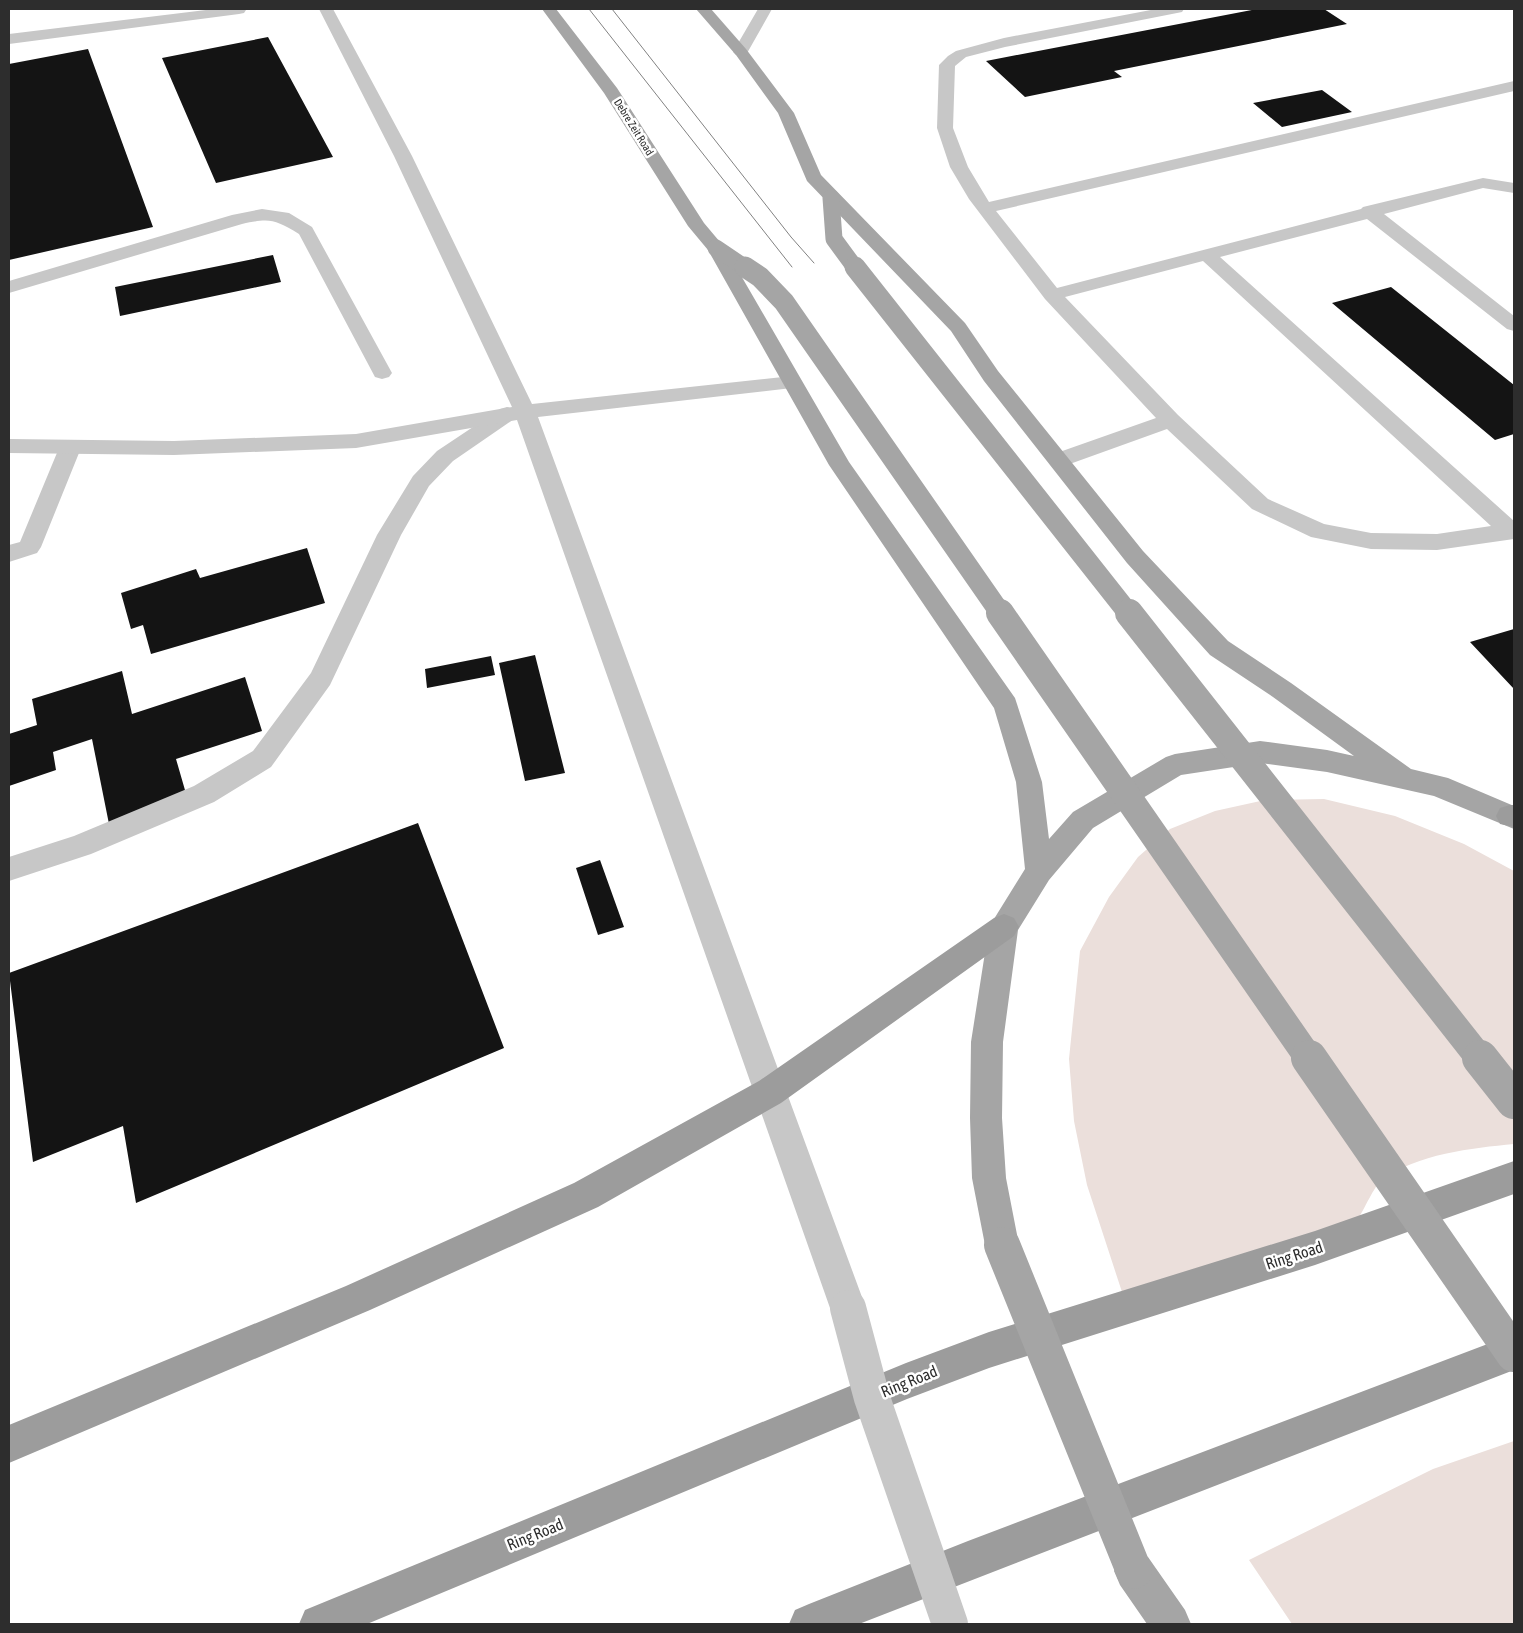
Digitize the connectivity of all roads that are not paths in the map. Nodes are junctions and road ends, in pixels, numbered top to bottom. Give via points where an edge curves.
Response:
1 (326, 9) edge
2 (549, 9) edge
3 (764, 9) edge
4 (1177, 9) edge
5 (239, 10) edge
6 (706, 10) edge
7 (9, 39) edge
8 (741, 52) junction
9 (1514, 86) edge
10 (1514, 188) edge
11 (831, 198) junction
12 (985, 208) junction
13 (1369, 212) junction
14 (716, 248) junction
15 (1207, 255) junction
16 (9, 287) edge
17 (1052, 295) junction
18 (1514, 325) edge
19 (382, 374) dead end
20 (792, 382) junction
21 (516, 413) junction
22 (1170, 420) junction
23 (9, 446) edge
24 (70, 448) junction
25 (1059, 460) junction
26 (1513, 532) edge
27 (9, 554) edge
28 (1405, 779) junction
29 (1513, 817) edge
30 (9, 869) edge
31 (1039, 871) junction
32 (1004, 927) junction
33 (770, 1092) junction
34 (1514, 1101) edge
35 (1514, 1177) edge
36 (1514, 1353) edge
37 (9, 1444) edge
38 (319, 1624) edge
39 (809, 1624) edge
40 (950, 1624) edge
41 (1171, 1624) edge

1 - 21 street via 403,156
2 - 14 main road, Debre Zeit Road via 611,91 697,226
3 - 8 street
4 - 12 street via 1004,43 961,54 947,65 945,128 959,167
5 - 7 street
6 - 8 main road
8 - 11 main road via 786,113 813,177
9 - 12 street
10 - 13 street via 1483,183
11 - 25 main road via 958,327 990,376
11 - 34 main road, bridge via 834,239 839,248
12 - 17 street
13 - 15 street
13 - 18 street
14 - 20 main road
14 - 36 main road, bridge via 760,277 784,302
15 - 17 street
15 - 26 street
16 - 19 street via 238,219 262,214 283,217 306,230
17 - 22 street
20 - 21 street
20 - 31 main road via 840,465 1006,705 1029,782
21 - 24 street via 356,441 174,448
21 - 30 street via 445,456 421,481 389,535 321,678 262,758 204,794 81,846
21 - 33 street
22 - 25 street
22 - 26 street via 1260,504 1319,531 1371,541 1437,542
23 - 24 street
24 - 27 street via 29,547
25 - 28 main road via 1135,557 1219,648
28 - 29 main road via 1438,786
28 - 31 main road via 1260,752 1175,765 1083,820
31 - 32 main road
32 - 33 highway
32 - 41 main road, bridge via 987,1042 986,1118 988,1178 1002,1244 1134,1571
33 - 37 highway via 586,1195 358,1298
33 - 40 street, bridge via 848,1308 872,1398
35 - 38 highway, Ring Road via 1315,1248 989,1350 906,1381
36 - 39 highway

